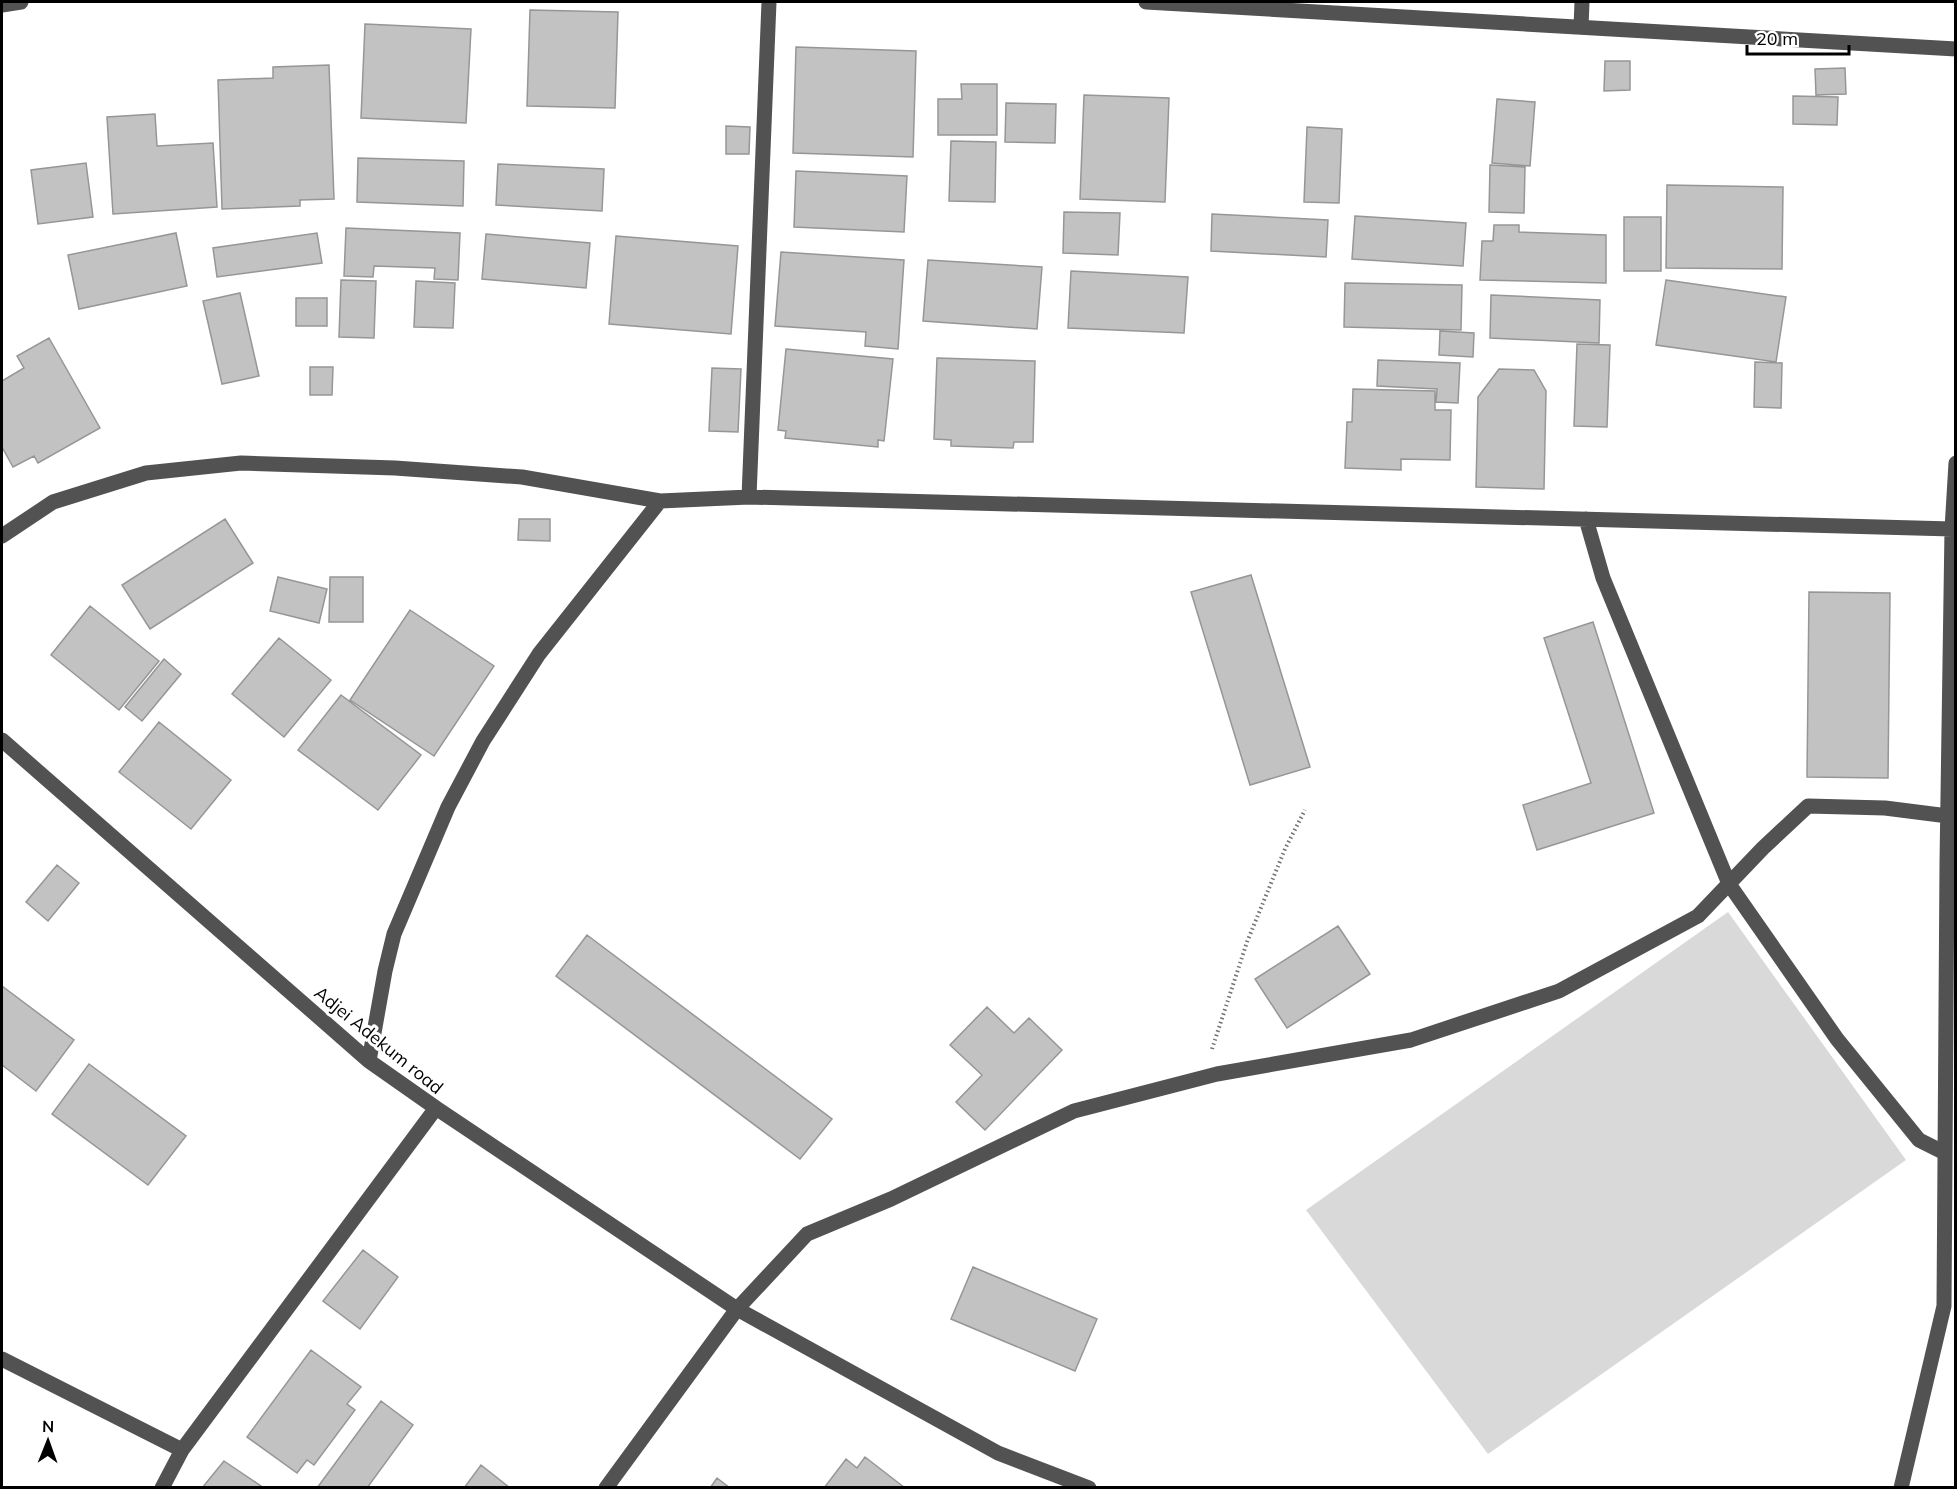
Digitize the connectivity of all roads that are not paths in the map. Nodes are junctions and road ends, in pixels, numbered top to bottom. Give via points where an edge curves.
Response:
1 (21, 2) edge
2 (769, 2) edge
3 (1146, 2) edge
4 (1582, 2) edge
5 (2, 5) edge
6 (1581, 27) junction
7 (1956, 49) edge
8 (1956, 464) edge
9 (749, 497) junction
10 (660, 501) junction
11 (1586, 519) junction
12 (1952, 529) junction
13 (2, 536) edge
14 (2, 740) edge
15 (1948, 816) junction
16 (1729, 884) junction
17 (369, 1061) junction
18 (436, 1108) junction
19 (1945, 1153) junction
20 (1950, 1306) edge
21 (737, 1309) junction
22 (2, 1359) edge
23 (182, 1450) junction
24 (162, 1488) edge
25 (606, 1488) edge
26 (1089, 1488) edge
27 (1901, 1488) edge

1 - 5 street
2 - 9 street
3 - 6 street
4 - 6 street
6 - 7 street
8 - 12 street
9 - 10 street
9 - 11 street
10 - 13 street via 522,477 395,468 242,464 146,473 53,502
10 - 17 street via 539,654 483,741 453,798 394,934
11 - 12 street
11 - 16 street via 1603,578
12 - 15 street
14 - 17 street, Adjei Adekum road
15 - 16 street via 1885,808 1808,806
15 - 19 street
16 - 19 street via 1837,1039 1919,1140
16 - 21 street via 1698,916 1559,991 1410,1040 1201,1078 1074,1111 891,1199 807,1234
17 - 18 street, Adjei Adekum road
18 - 21 street
18 - 23 street, Adjei Adekum road
19 - 20 street
20 - 27 street
21 - 25 street
21 - 26 street via 998,1453
22 - 23 street
23 - 24 street, Adjei Adekum road

